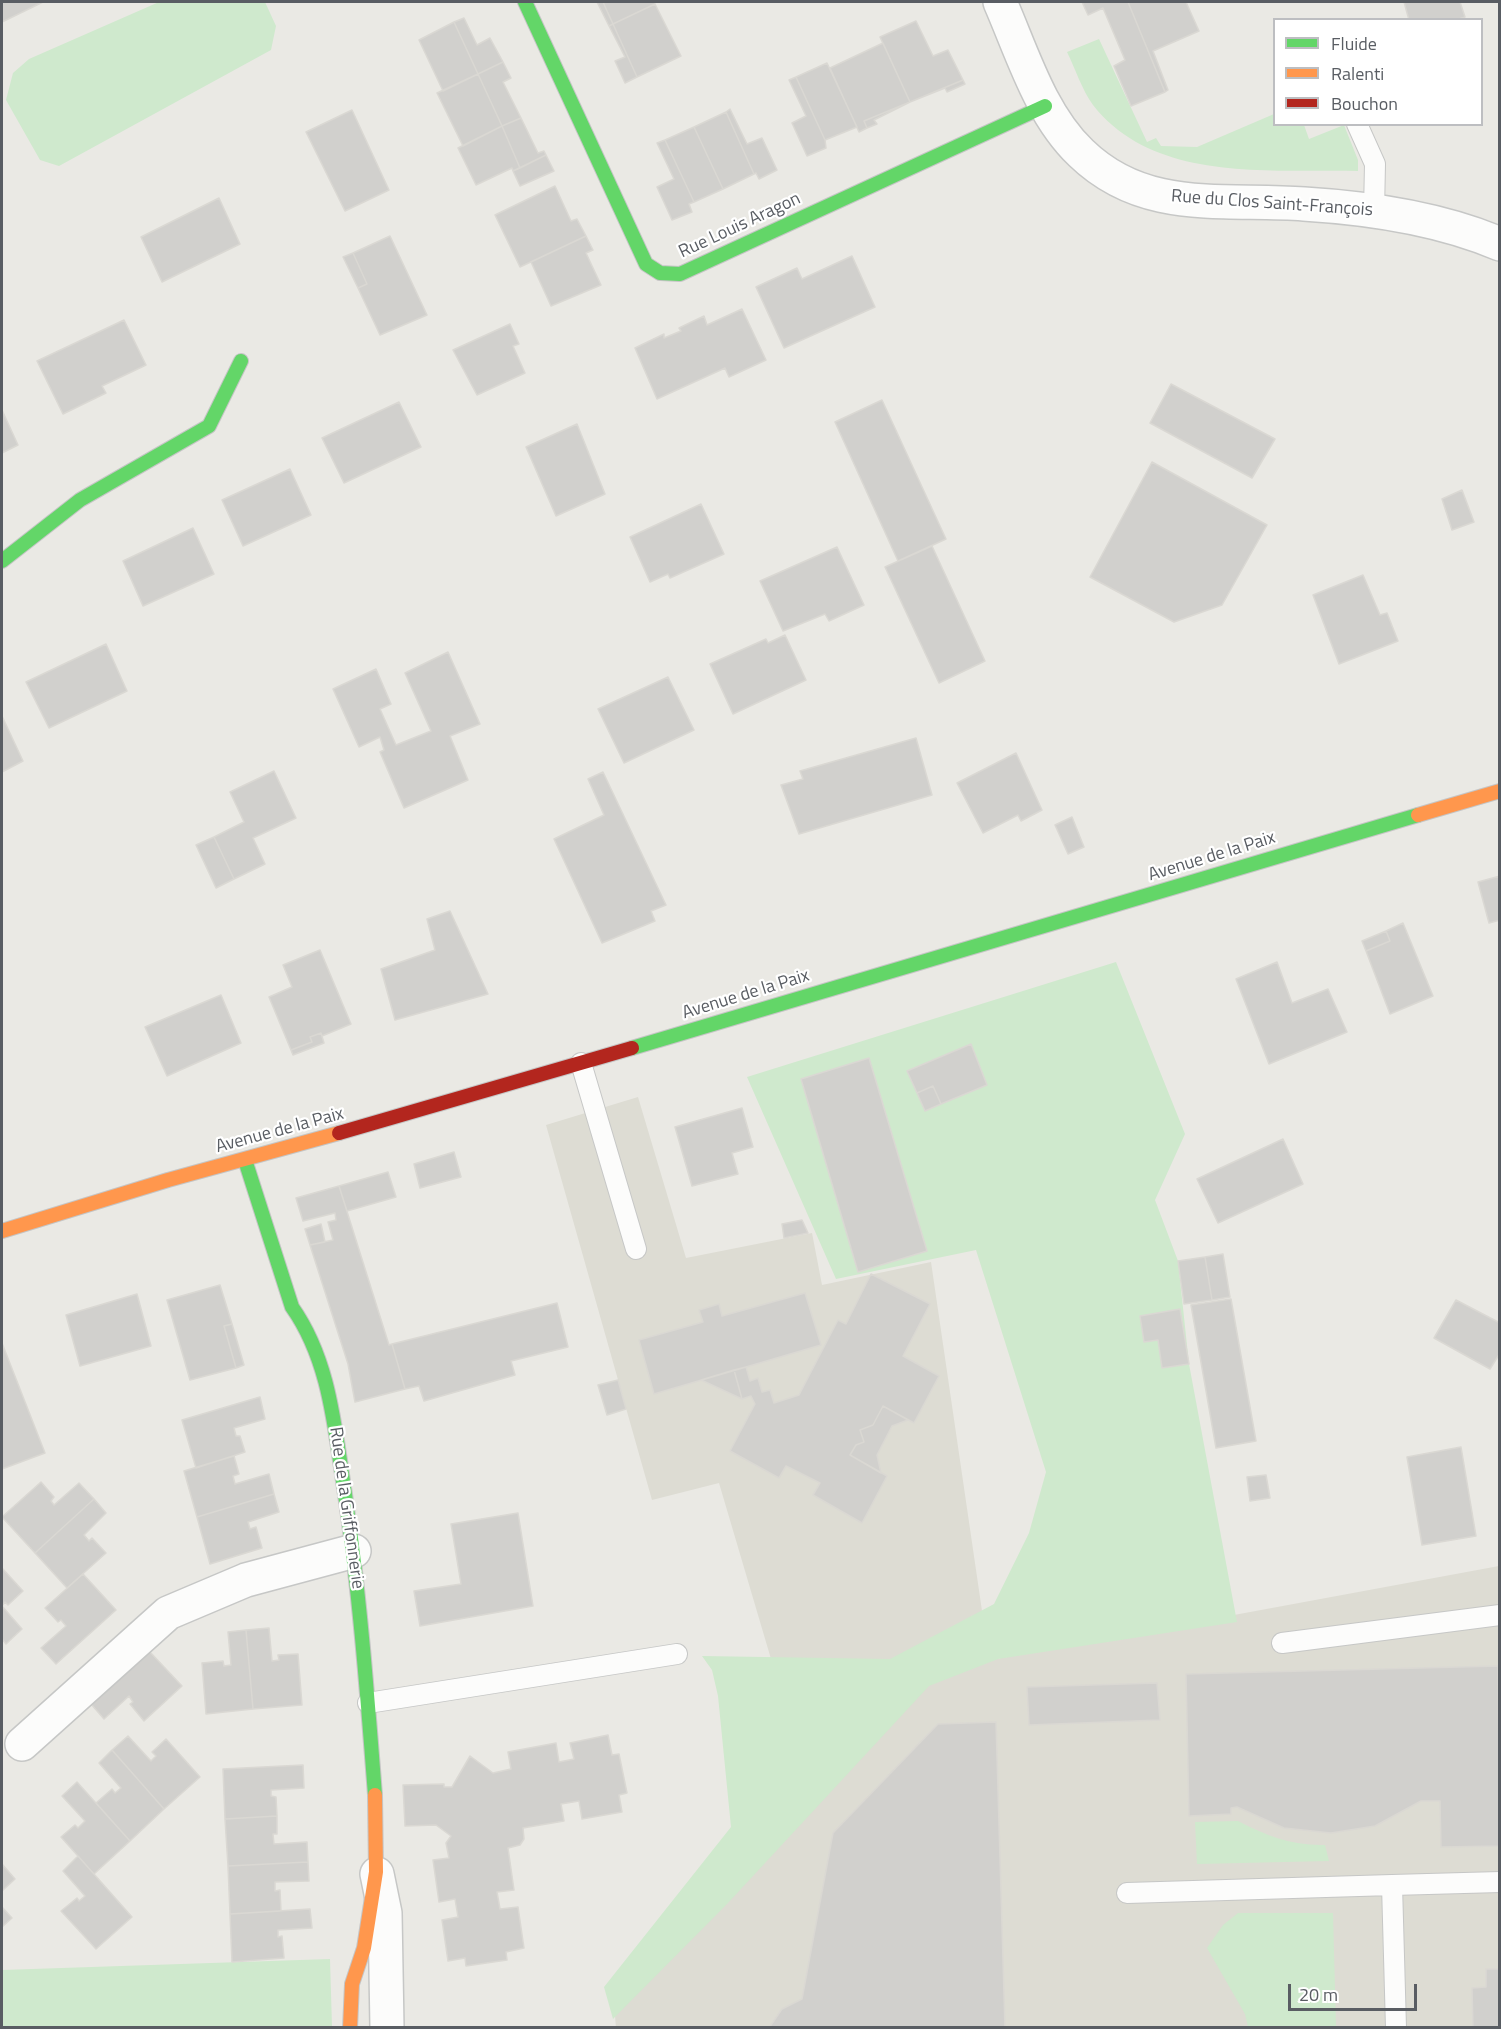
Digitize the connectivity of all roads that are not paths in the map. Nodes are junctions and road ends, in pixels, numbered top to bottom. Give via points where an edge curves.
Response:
1 (525, 2) edge
2 (1000, 2) edge
3 (1045, 106) junction
4 (1358, 126) edge
5 (1374, 211) junction
6 (1500, 244) edge
7 (241, 361) dead end
8 (2, 561) edge
9 (1500, 791) edge
10 (581, 1063) junction
11 (245, 1160) junction
12 (2, 1231) edge
13 (636, 1249) dead end
14 (354, 1551) junction
15 (1500, 1615) edge
16 (1282, 1643) dead end
17 (677, 1654) dead end
18 (368, 1703) junction
19 (22, 1744) dead end
20 (376, 1872) junction
21 (1500, 1882) edge
22 (1392, 1885) junction
23 (1127, 1893) dead end
24 (350, 2028) edge
25 (387, 2028) edge
26 (1396, 2028) edge

1 - 3 street, Rue Louis Aragon via 646,264 660,273 680,274
2 - 3 street, Rue du Clos Saint-François
3 - 5 street, Rue du Clos Saint-François via 1079,152 1094,165 1109,177 1153,195 1203,203 1303,204
4 - 5 lane via 1375,164
5 - 6 street, Rue du Clos Saint-François via 1443,225
7 - 8 street via 209,426 80,500
9 - 10 street, Avenue de la Paix
10 - 11 street, Avenue de la Paix
10 - 13 lane
11 - 12 street, Avenue de la Paix
11 - 14 street, Rue de la Griffonnerie via 292,1307 306,1327 330,1395
14 - 18 street, Rue de la Griffonnerie
14 - 19 street via 246,1580 168,1613
15 - 16 lane
17 - 18 lane
18 - 20 street, Rue de la Griffonnerie via 376,1804
20 - 24 street, Rue de la Griffonnerie via 364,1948 352,1984
20 - 25 street, Rue de la Griffonnerie via 385,1913
21 - 22 lane
22 - 23 lane
22 - 26 lane

